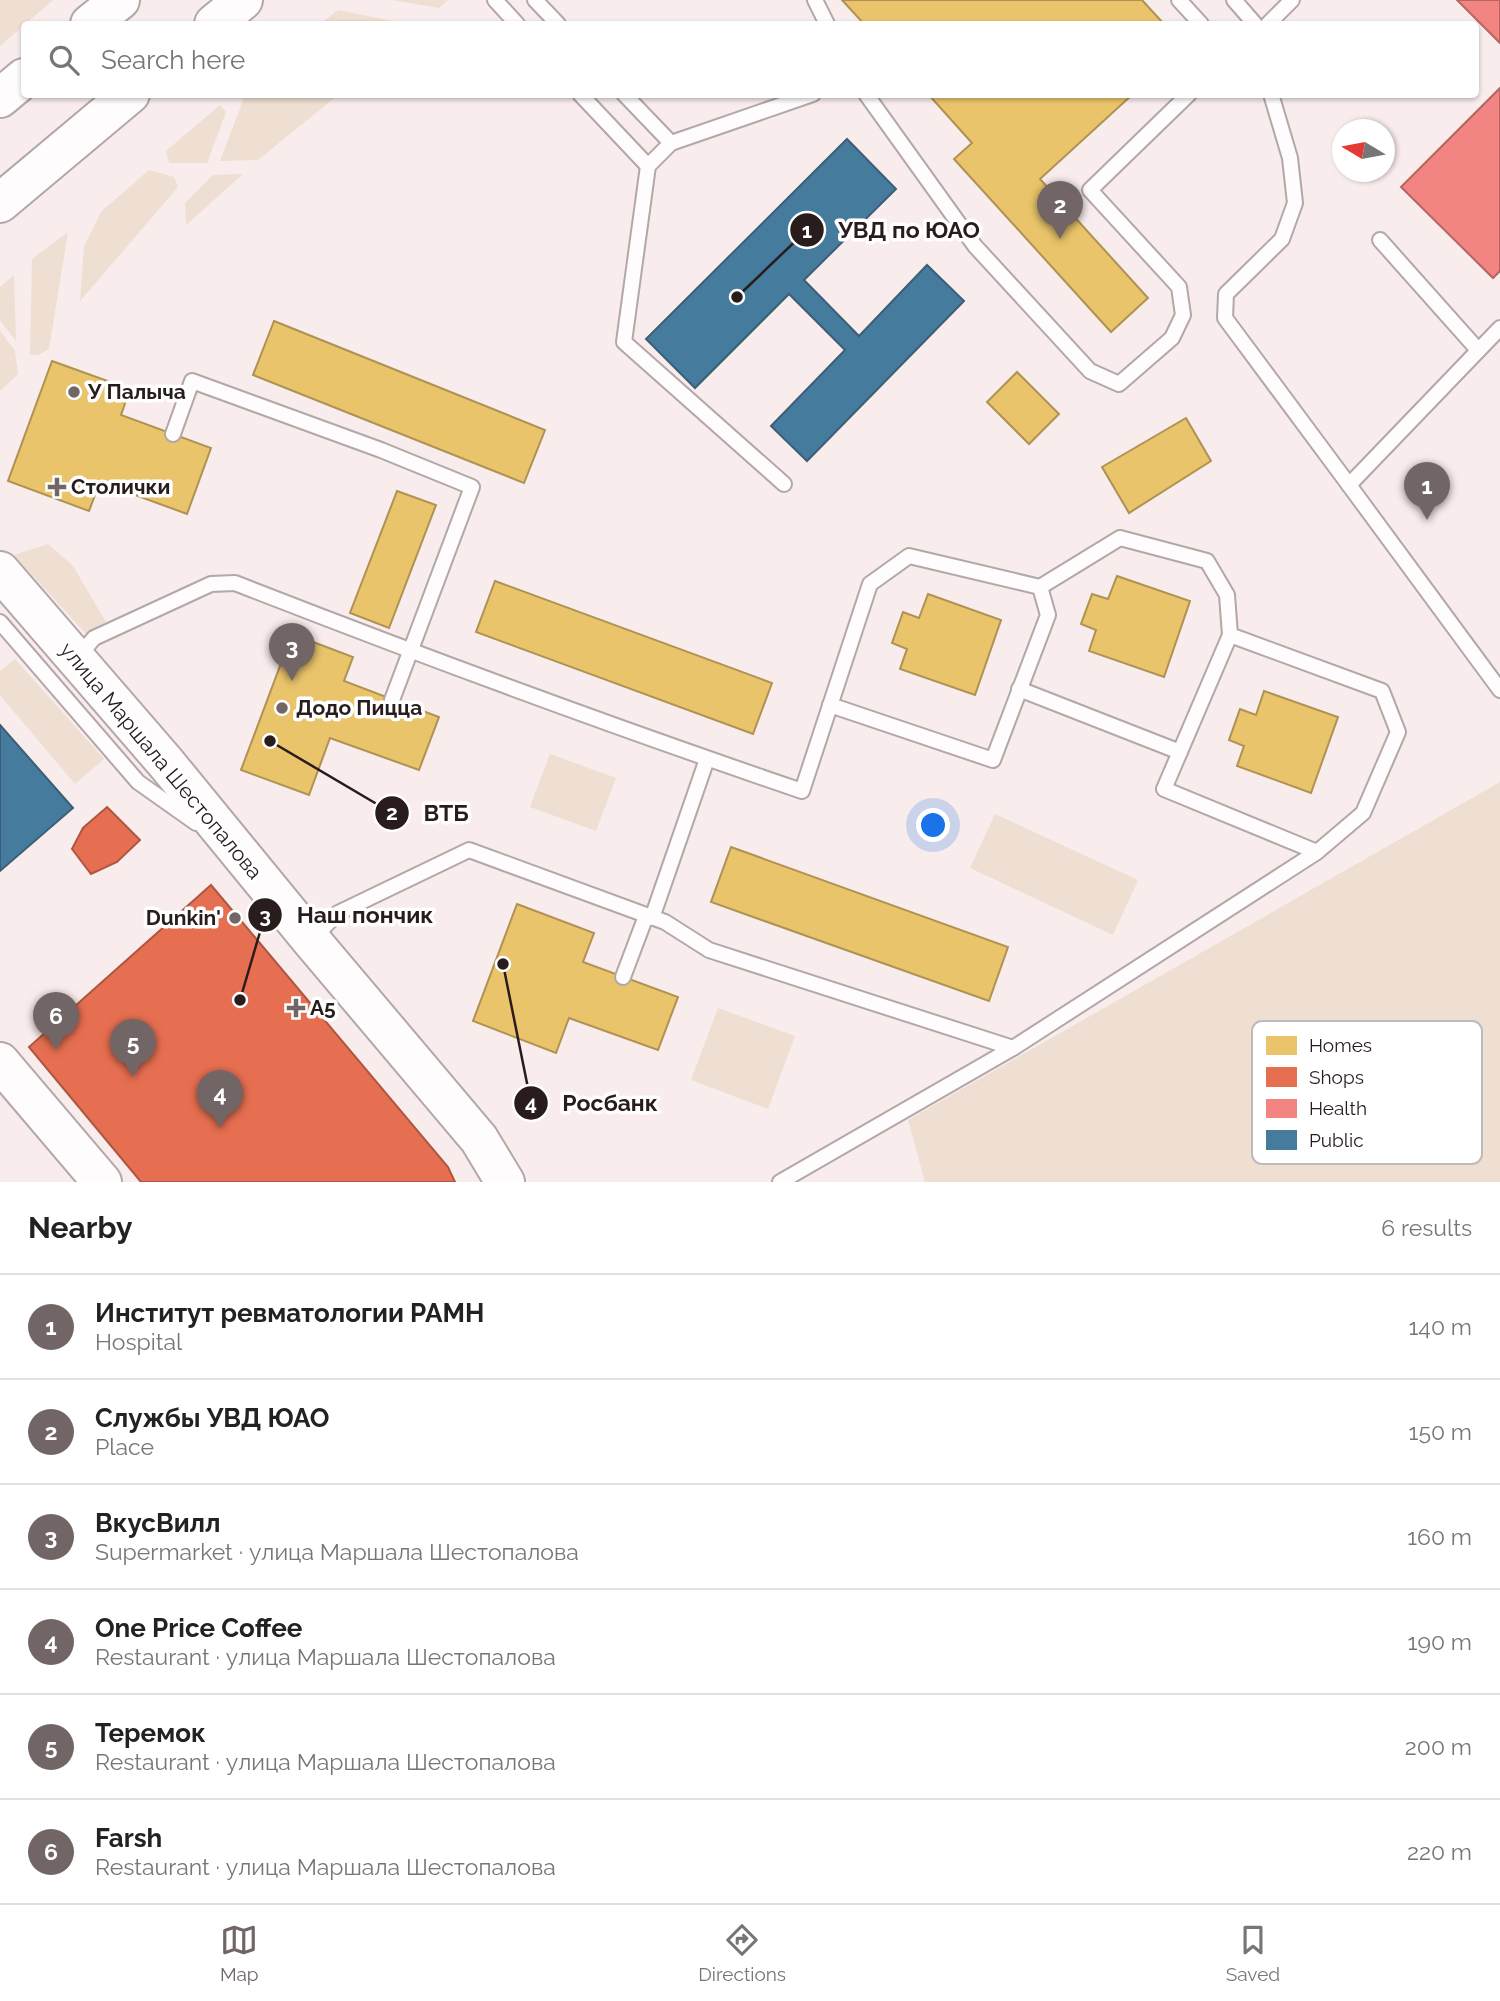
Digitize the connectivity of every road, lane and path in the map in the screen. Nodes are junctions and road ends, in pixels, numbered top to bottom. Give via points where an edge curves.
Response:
1 (120, 0) edge
2 (243, 0) edge
3 (495, 0) edge
4 (535, 0) edge
5 (815, 0) edge
6 (1179, 0) edge
7 (1234, 0) edge
8 (1292, 0) edge
9 (94, 21) edge
10 (218, 21) edge
11 (514, 21) edge
12 (555, 21) edge
13 (826, 21) edge
14 (1198, 21) edge
15 (1252, 21) edge
16 (1271, 21) edge
17 (21, 80) edge
18 (0, 98) edge
19 (126, 98) edge
20 (584, 98) edge
21 (628, 98) edge
22 (801, 98) edge
23 (869, 98) edge
24 (1185, 98) edge
25 (1272, 98) edge
26 (671, 143) junction
27 (648, 166) junction
28 (0, 203) edge
29 (1380, 240) dead end
30 (1500, 328) edge
31 (1478, 350) junction
32 (173, 434) dead end
33 (783, 484) dead end
34 (1349, 485) junction
35 (0, 571) edge
36 (1040, 587) junction
37 (0, 622) edge
38 (1230, 635) junction
39 (410, 650) junction
40 (76, 660) junction
41 (1019, 689) junction
42 (1500, 690) edge
43 (392, 700) dead end
44 (830, 705) junction
45 (1180, 752) junction
46 (707, 759) junction
47 (1317, 852) junction
48 (242, 855) junction
49 (649, 917) junction
50 (311, 940) junction
51 (623, 977) dead end
52 (1013, 1048) junction
53 (0, 1062) edge
54 (102, 1182) edge
55 (505, 1182) edge
56 (780, 1182) edge

1 - 9 street
2 - 10 street
3 - 11 lane
4 - 12 lane
5 - 13 lane
6 - 14 lane
7 - 15 lane
8 - 16 lane
17 - 18 street
19 - 28 street
20 - 27 lane
21 - 26 lane
22 - 26 lane
23 - 24 lane via 975,246 1090,371 1119,384 1172,338 1183,315 1179,287 1090,190
25 - 34 lane via 1290,158 1295,203 1282,239 1226,294 1225,318
26 - 27 lane
27 - 33 lane via 624,342
29 - 31 lane
30 - 31 lane
31 - 34 lane
32 - 39 lane via 192,381 472,487
34 - 42 lane
35 - 40 street, улица Маршала Шестопалова
36 - 38 lane via 1119,538 1207,561 1227,594
36 - 41 lane via 1048,615
36 - 44 lane via 909,556 870,583
37 - 48 lane via 138,782
38 - 45 lane
38 - 47 lane via 1382,691 1398,732 1363,813
39 - 40 lane via 235,583 211,584 94,638
39 - 43 lane
39 - 46 lane
40 - 48 street, улица Маршала Шестопалова
41 - 44 lane via 993,760
41 - 45 lane
44 - 46 lane via 802,791
45 - 47 lane via 1164,789
46 - 49 lane
47 - 52 lane
48 - 50 street, улица Маршала Шестопалова
49 - 50 lane via 469,850 338,913
49 - 51 lane
49 - 52 lane via 709,950
50 - 55 street, улица Маршала Шестопалова via 479,1139
52 - 56 lane
53 - 54 street

